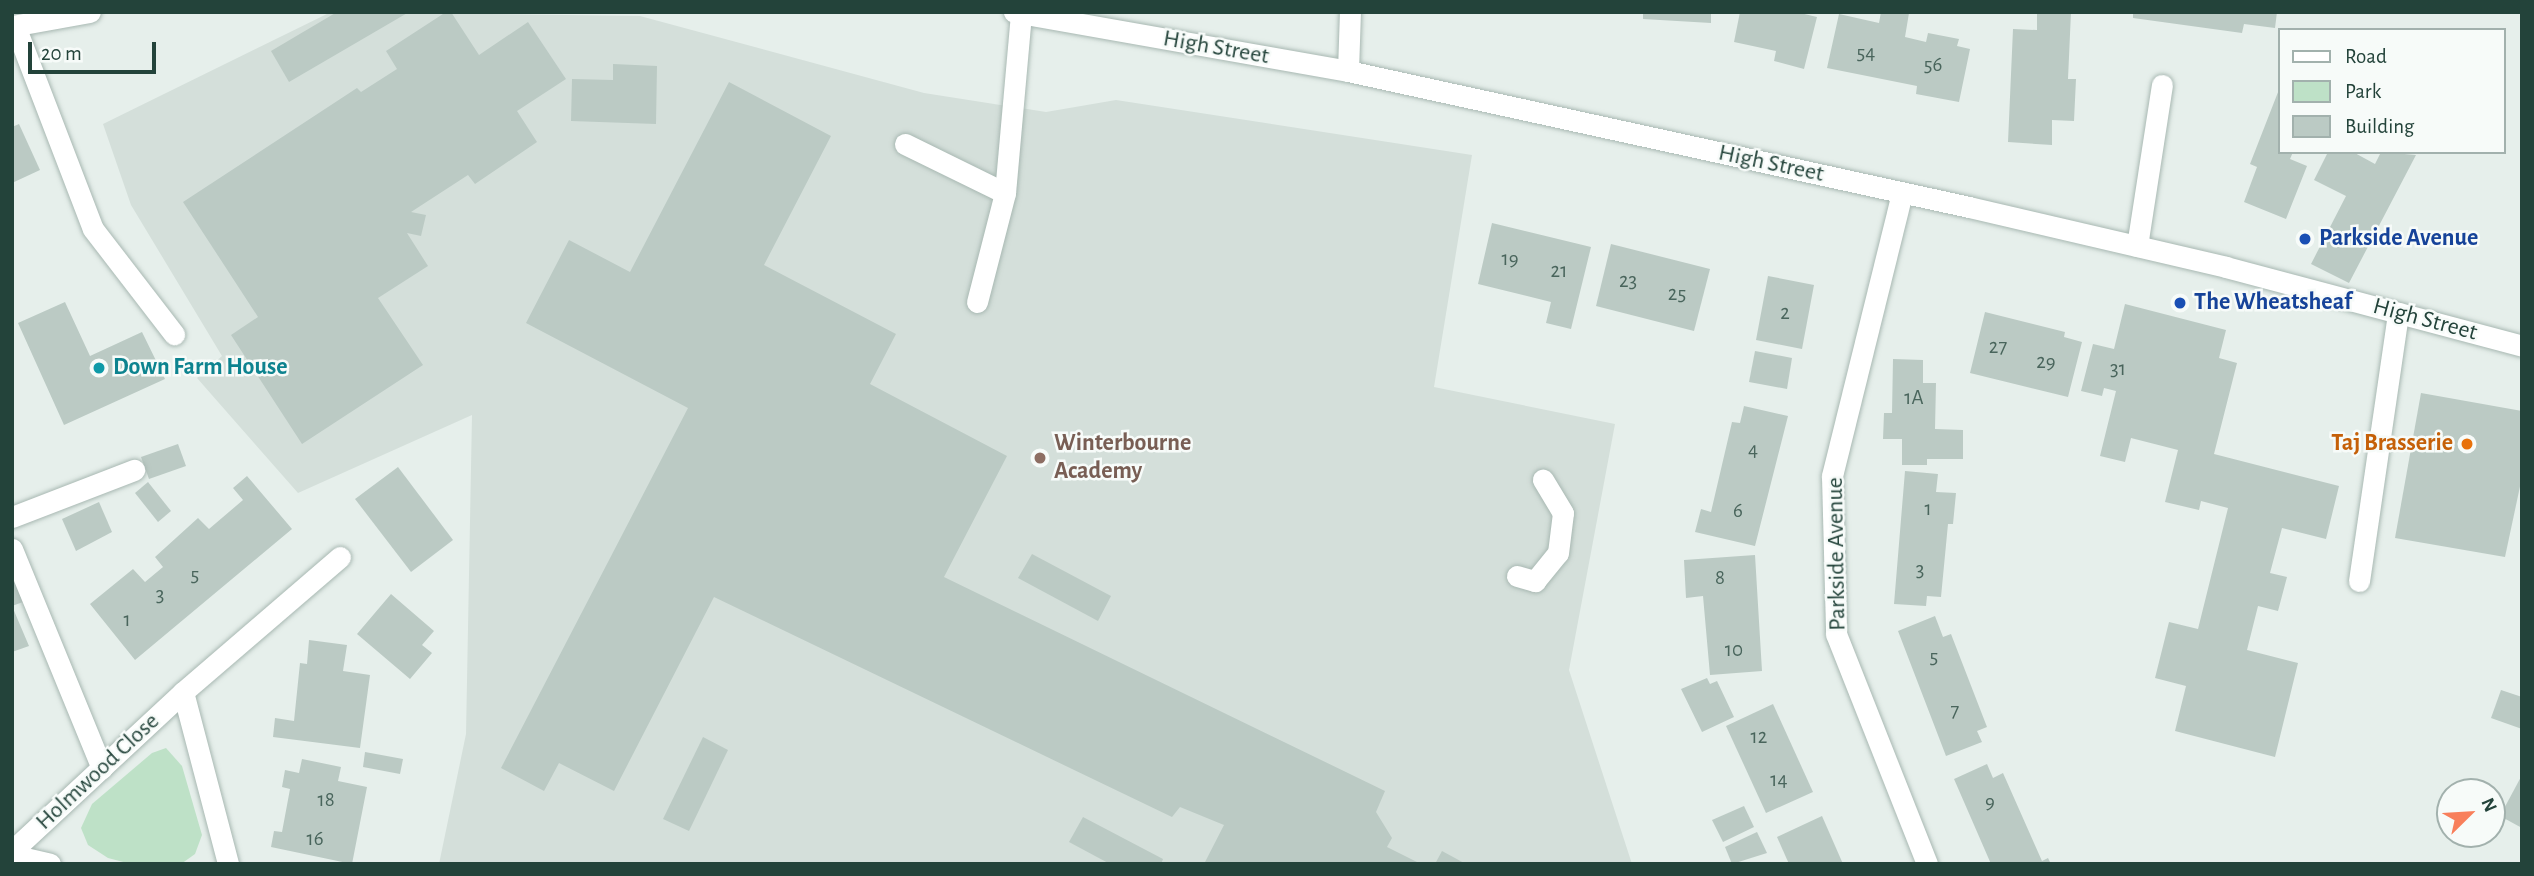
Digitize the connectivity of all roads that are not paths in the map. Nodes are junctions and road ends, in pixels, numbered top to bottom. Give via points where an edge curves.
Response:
1 (90, 12) edge
2 (1350, 12) edge
3 (1017, 13) edge
4 (14, 26) edge
5 (1348, 71) junction
6 (2162, 85) dead end
7 (905, 144) dead end
8 (1902, 193) junction
9 (1005, 194) junction
10 (2137, 246) junction
11 (977, 302) dead end
12 (2398, 313) junction
13 (174, 334) dead end
14 (2522, 346) edge
15 (134, 470) dead end
16 (1543, 480) dead end
17 (12, 517) edge
18 (12, 549) edge
19 (340, 557) dead end
20 (1517, 576) dead end
21 (2359, 582) dead end
22 (183, 692) junction
23 (102, 768) junction
24 (12, 853) edge
25 (50, 864) edge
26 (228, 864) edge
27 (1927, 864) edge

1 - 4 main road
2 - 5 main road
3 - 5 main road, High Street
3 - 9 main road
4 - 13 main road via 93,229
5 - 8 main road, High Street
6 - 10 main road
7 - 9 main road
8 - 10 main road, High Street
8 - 27 main road, Parkside Avenue via 1832,476 1836,634
9 - 11 main road
10 - 12 main road, High Street
12 - 14 main road, High Street
12 - 21 main road
15 - 17 main road
16 - 20 main road via 1563,513 1558,553 1535,580
18 - 23 main road
19 - 22 main road, Holmwood Close
22 - 23 main road, Holmwood Close
22 - 26 main road, Holmwood Close
23 - 24 main road, Holmwood Close
24 - 25 main road, Holmwood Close

